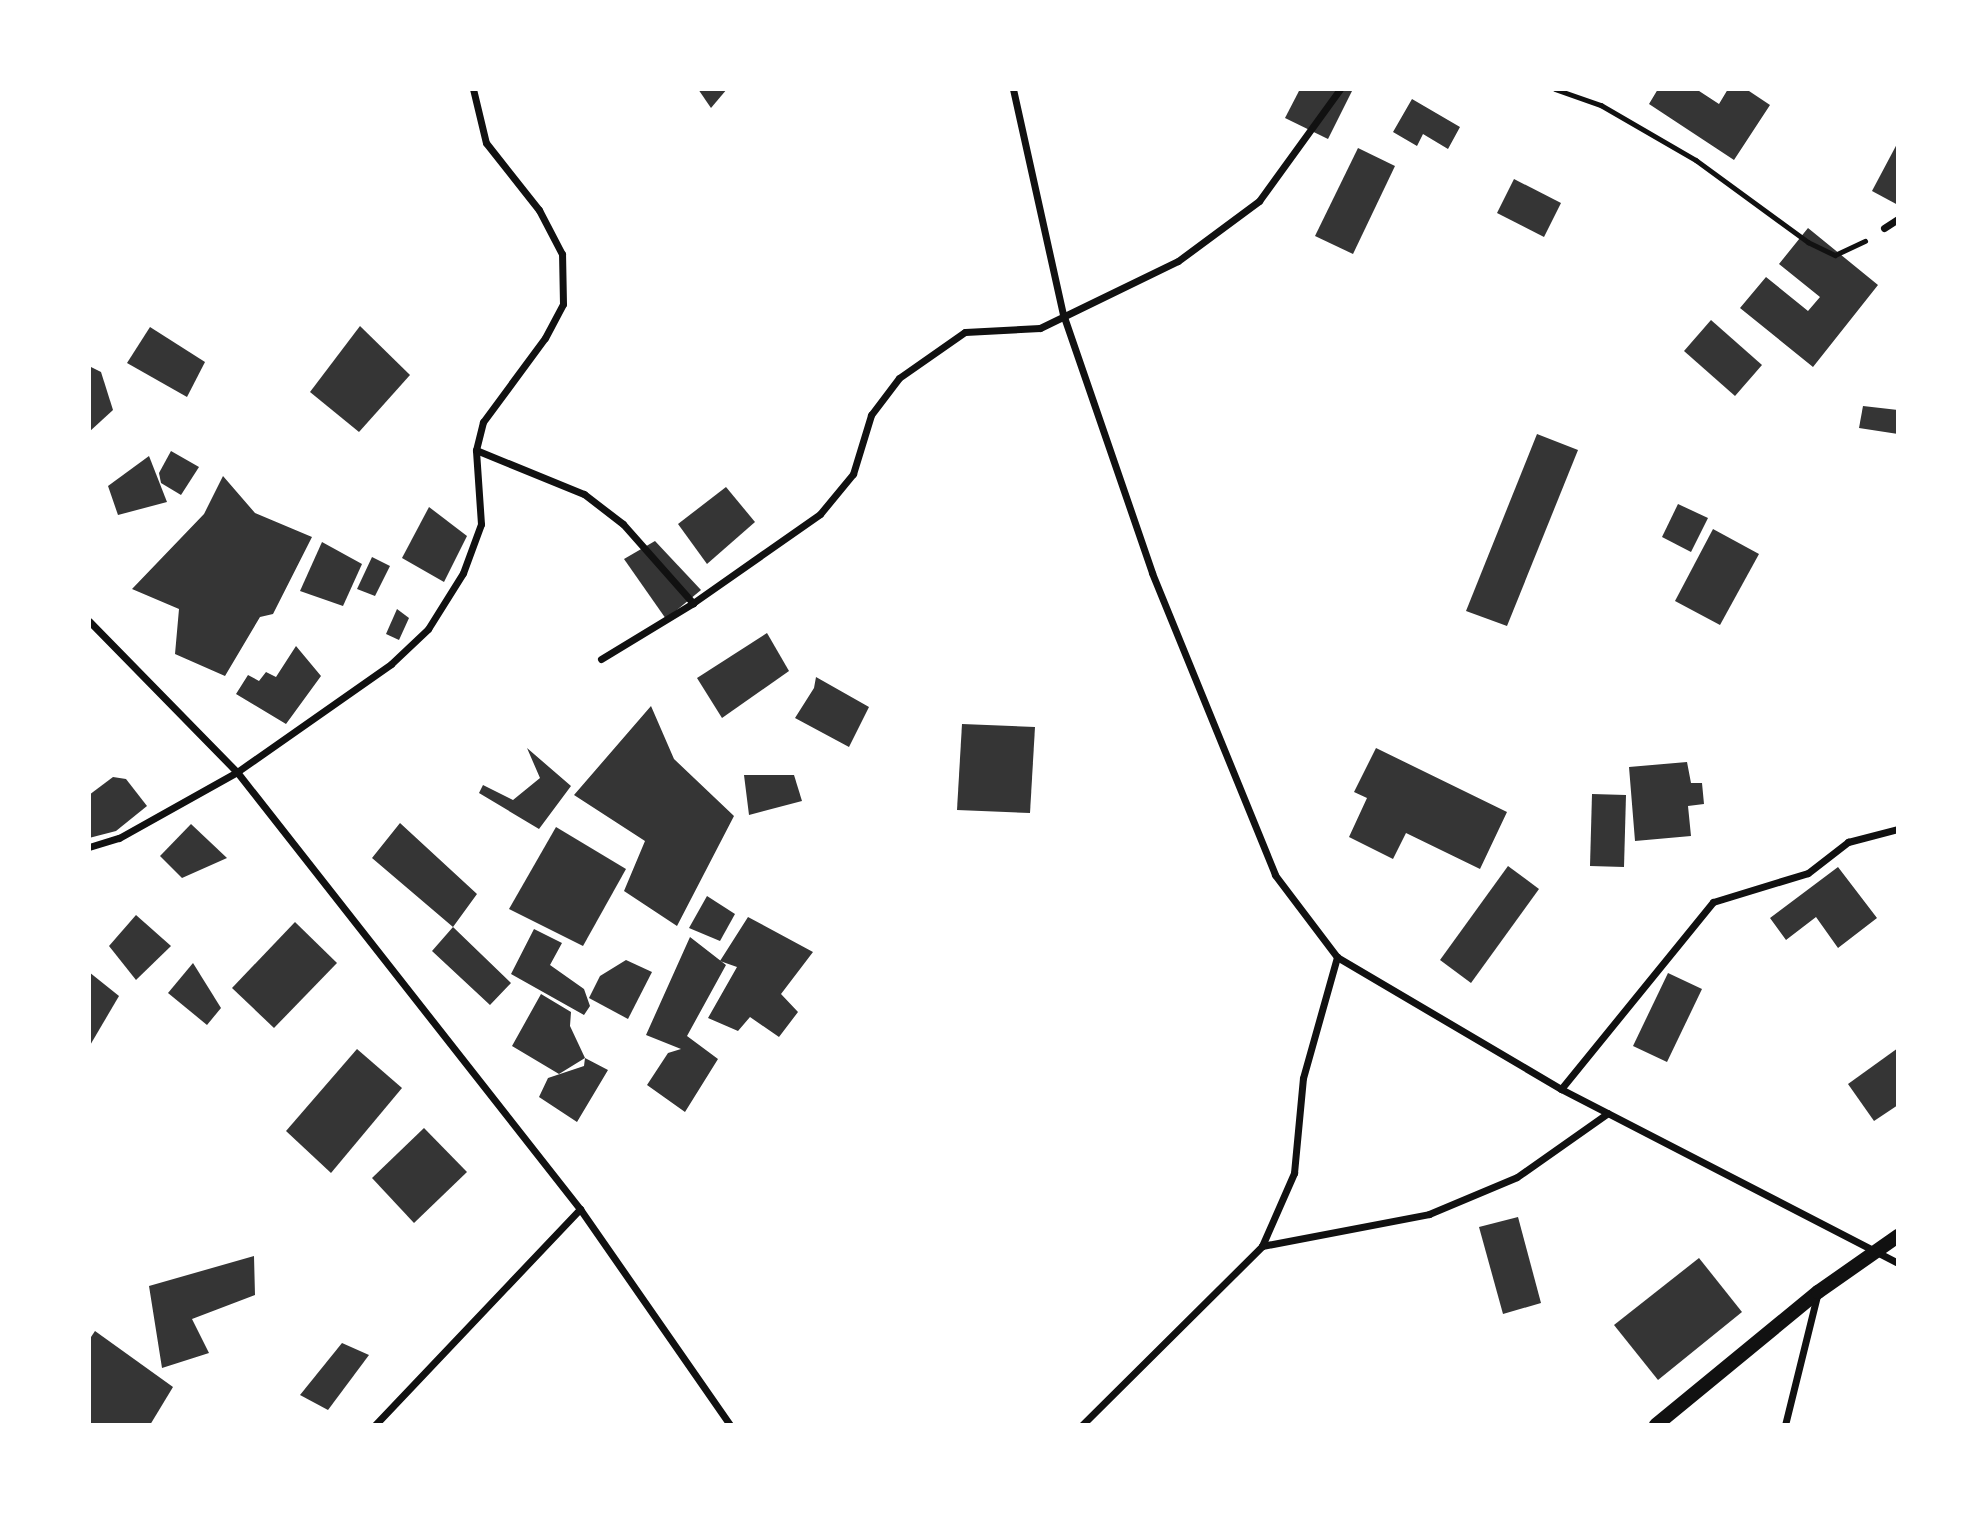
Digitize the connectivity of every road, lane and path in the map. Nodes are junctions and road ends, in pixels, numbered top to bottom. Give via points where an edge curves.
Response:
1 (473, 89) edge
2 (1013, 89) edge
3 (1340, 89) edge
4 (1555, 89) edge
5 (1898, 219) edge
6 (1884, 228) joint
7 (1063, 314) junction
8 (476, 450) junction
9 (693, 603) junction
10 (89, 621) edge
11 (601, 659) dead end
12 (237, 772) junction
13 (1898, 829) edge
14 (89, 847) edge
15 (1337, 957) junction
16 (1561, 1089) junction
17 (1608, 1113) junction
18 (580, 1209) junction
19 (1898, 1236) edge
20 (1262, 1247) junction
21 (1879, 1251) junction
22 (1898, 1263) edge
23 (1818, 1292) junction
24 (375, 1425) edge
25 (730, 1425) edge
26 (1082, 1425) edge
27 (1656, 1425) edge
28 (1785, 1425) edge

1 - 8 street via 486,143 538,210 562,254 563,304 545,338 483,422
2 - 7 street
3 - 7 street via 1259,201 1178,261
4 - 6 path via 1601,104 1696,160 1808,242 1835,254
5 - 6 street
7 - 9 street via 1040,328 965,332 899,378 870,415 853,474 820,514
7 - 15 street via 1152,573 1231,776 1275,875
8 - 9 street via 584,494 623,524
8 - 12 street via 481,524 463,573 428,629 391,664
9 - 11 street
10 - 12 street
12 - 14 street via 119,838
12 - 18 street
13 - 16 street via 1848,842 1808,873 1713,902
15 - 16 street
15 - 20 street via 1303,1078 1294,1173
16 - 17 street
17 - 20 street via 1517,1177 1429,1214
17 - 21 street
18 - 24 street
18 - 25 street
19 - 21 main road
20 - 26 street
21 - 22 street
21 - 23 main road
23 - 27 main road
23 - 28 street

